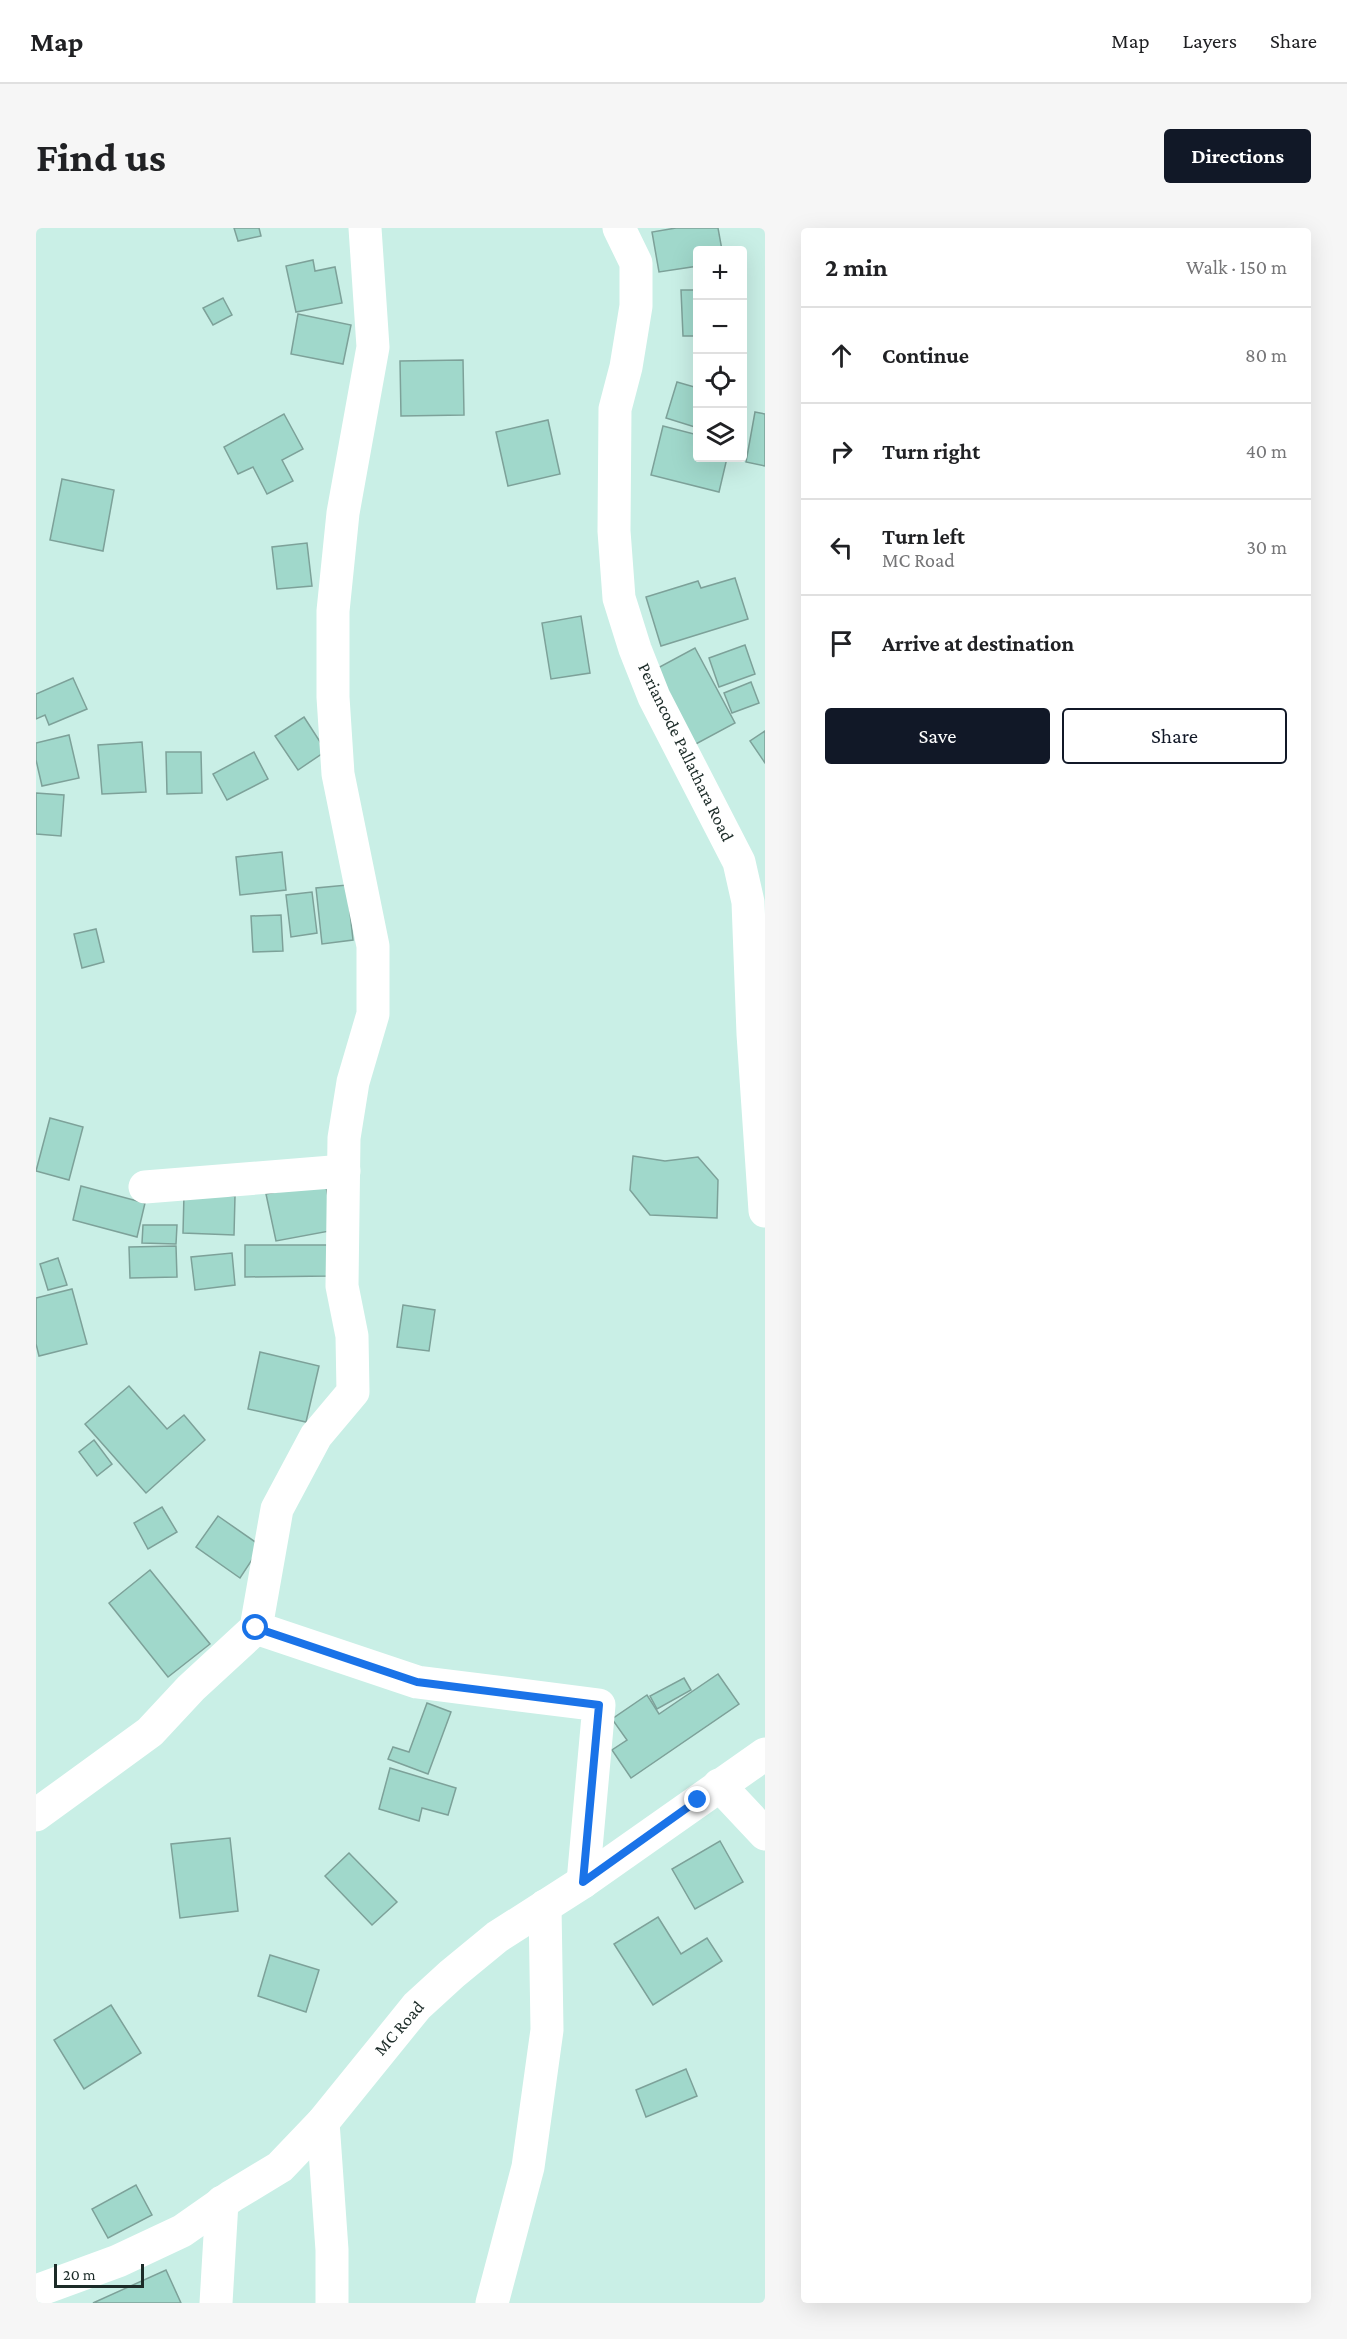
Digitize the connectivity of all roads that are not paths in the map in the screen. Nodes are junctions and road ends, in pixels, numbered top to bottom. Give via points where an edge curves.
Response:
1 (365, 228) edge
2 (619, 228) edge
3 (344, 1171) junction
4 (145, 1187) dead end
5 (765, 1211) edge
6 (256, 1628) junction
7 (765, 1754) edge
8 (719, 1785) junction
9 (39, 1804) edge
10 (765, 1834) edge
11 (583, 1882) junction
12 (545, 1906) junction
13 (323, 2122) junction
14 (222, 2202) junction
15 (36, 2291) edge
16 (216, 2303) edge
17 (332, 2303) edge
18 (492, 2303) edge

1 - 3 street via 373,346 343,513 333,611 333,697 338,774 373,946 373,1014 353,1082 344,1138
2 - 5 street, Periancode Pallathara Road via 636,263 636,306 615,409 614,531 619,598 654,697 739,862 748,902
3 - 4 street
3 - 6 street via 342,1286 352,1336 353,1392 316,1436 277,1509
6 - 9 street via 150,1732
6 - 11 street via 417,1682 599,1705
7 - 8 street, MC Road
8 - 10 street
8 - 11 street, MC Road
11 - 12 street, MC Road
12 - 13 street, MC Road via 498,1937 417,2006
12 - 18 street via 545,2041 528,2167
13 - 14 street, MC Road via 280,2167
13 - 17 street
14 - 15 street, MC Road via 171,2236 118,2261
14 - 16 street

